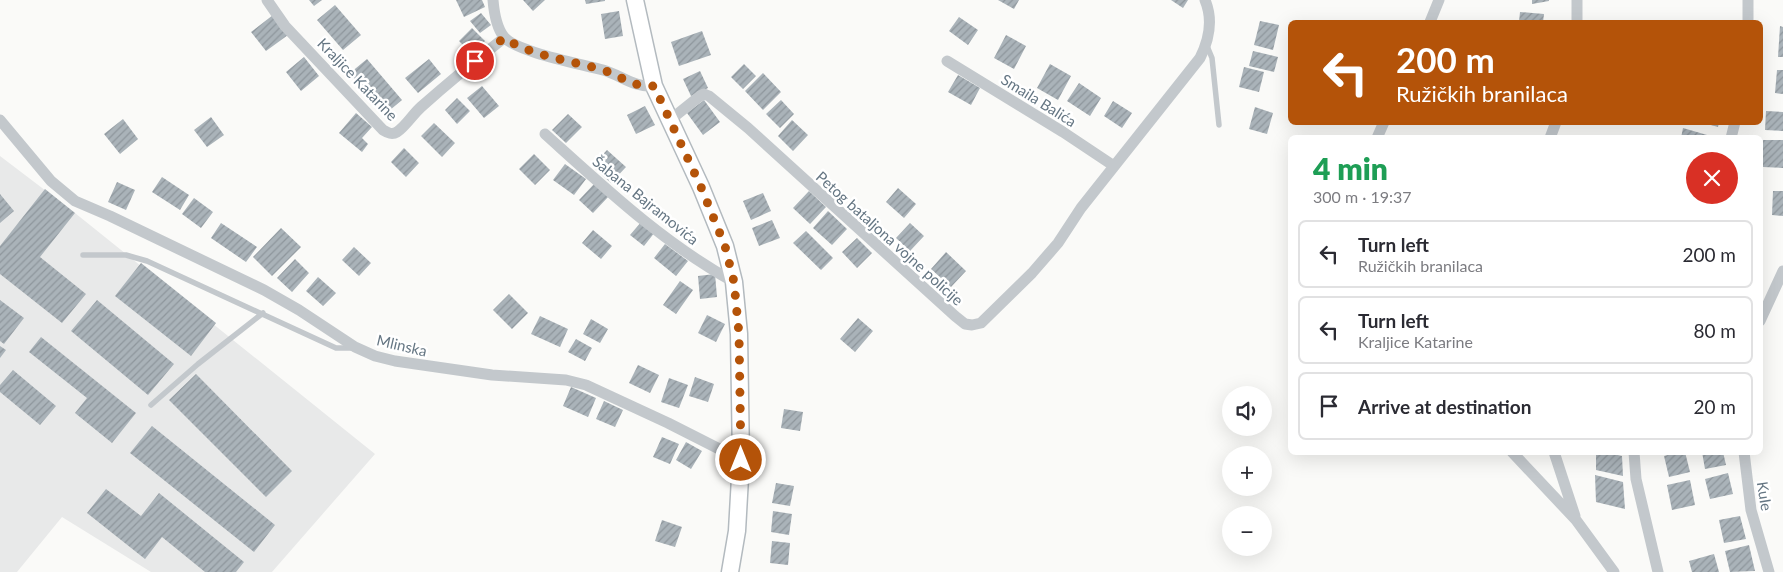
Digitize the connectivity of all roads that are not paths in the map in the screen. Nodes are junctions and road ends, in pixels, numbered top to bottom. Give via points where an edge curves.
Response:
1 (267, 0) edge
2 (493, 0) edge
3 (635, 0) edge
4 (1204, 0) edge
5 (1439, 0) edge
6 (1577, 0) edge
7 (1748, 0) edge
8 (1431, 20) edge
9 (1577, 20) edge
10 (1748, 20) edge
11 (504, 38) junction
12 (1206, 46) junction
13 (947, 61) dead end
14 (654, 86) junction
15 (0, 120) edge
16 (670, 120) junction
17 (1218, 125) dead end
18 (545, 134) dead end
19 (1114, 166) junction
20 (83, 254) dead end
21 (1783, 271) edge
22 (734, 282) junction
23 (263, 314) junction
24 (1763, 314) edge
25 (356, 347) junction
26 (151, 405) dead end
27 (1515, 455) edge
28 (1555, 455) edge
29 (1634, 455) edge
30 (1744, 455) edge
31 (741, 460) junction
32 (1576, 520) junction
33 (730, 572) edge
34 (1614, 572) edge
35 (1658, 572) edge
36 (1769, 572) edge

1 - 11 street, Kraljice Katarine via 285,26 389,134 399,130 460,72
2 - 11 street
3 - 14 street
4 - 12 street via 1210,22
5 - 8 street
6 - 9 street
7 - 10 street
11 - 14 street via 543,55 605,71 643,87
12 - 17 lane via 1212,58
12 - 19 street, Petog bataljona vojne policije via 1195,65
13 - 19 street, Smaila Balića
14 - 16 street
15 - 25 street, Mlinska via 51,181 75,202 264,290
16 - 19 street, Petog bataljona vojne policije via 700,96 709,96 955,316 972,325 981,323 1032,273
16 - 22 street via 725,246
18 - 22 street, Šabana Bajramovića via 649,226 698,262
20 - 23 lane via 126,255 147,261
21 - 24 street
22 - 31 street via 739,334
23 - 25 lane via 336,348
23 - 26 lane
25 - 31 street, Mlinska via 395,362 586,385
27 - 32 street
28 - 32 street
29 - 35 street via 1636,479
30 - 36 street, Kule via 1752,510
31 - 33 street via 737,531
32 - 34 street

